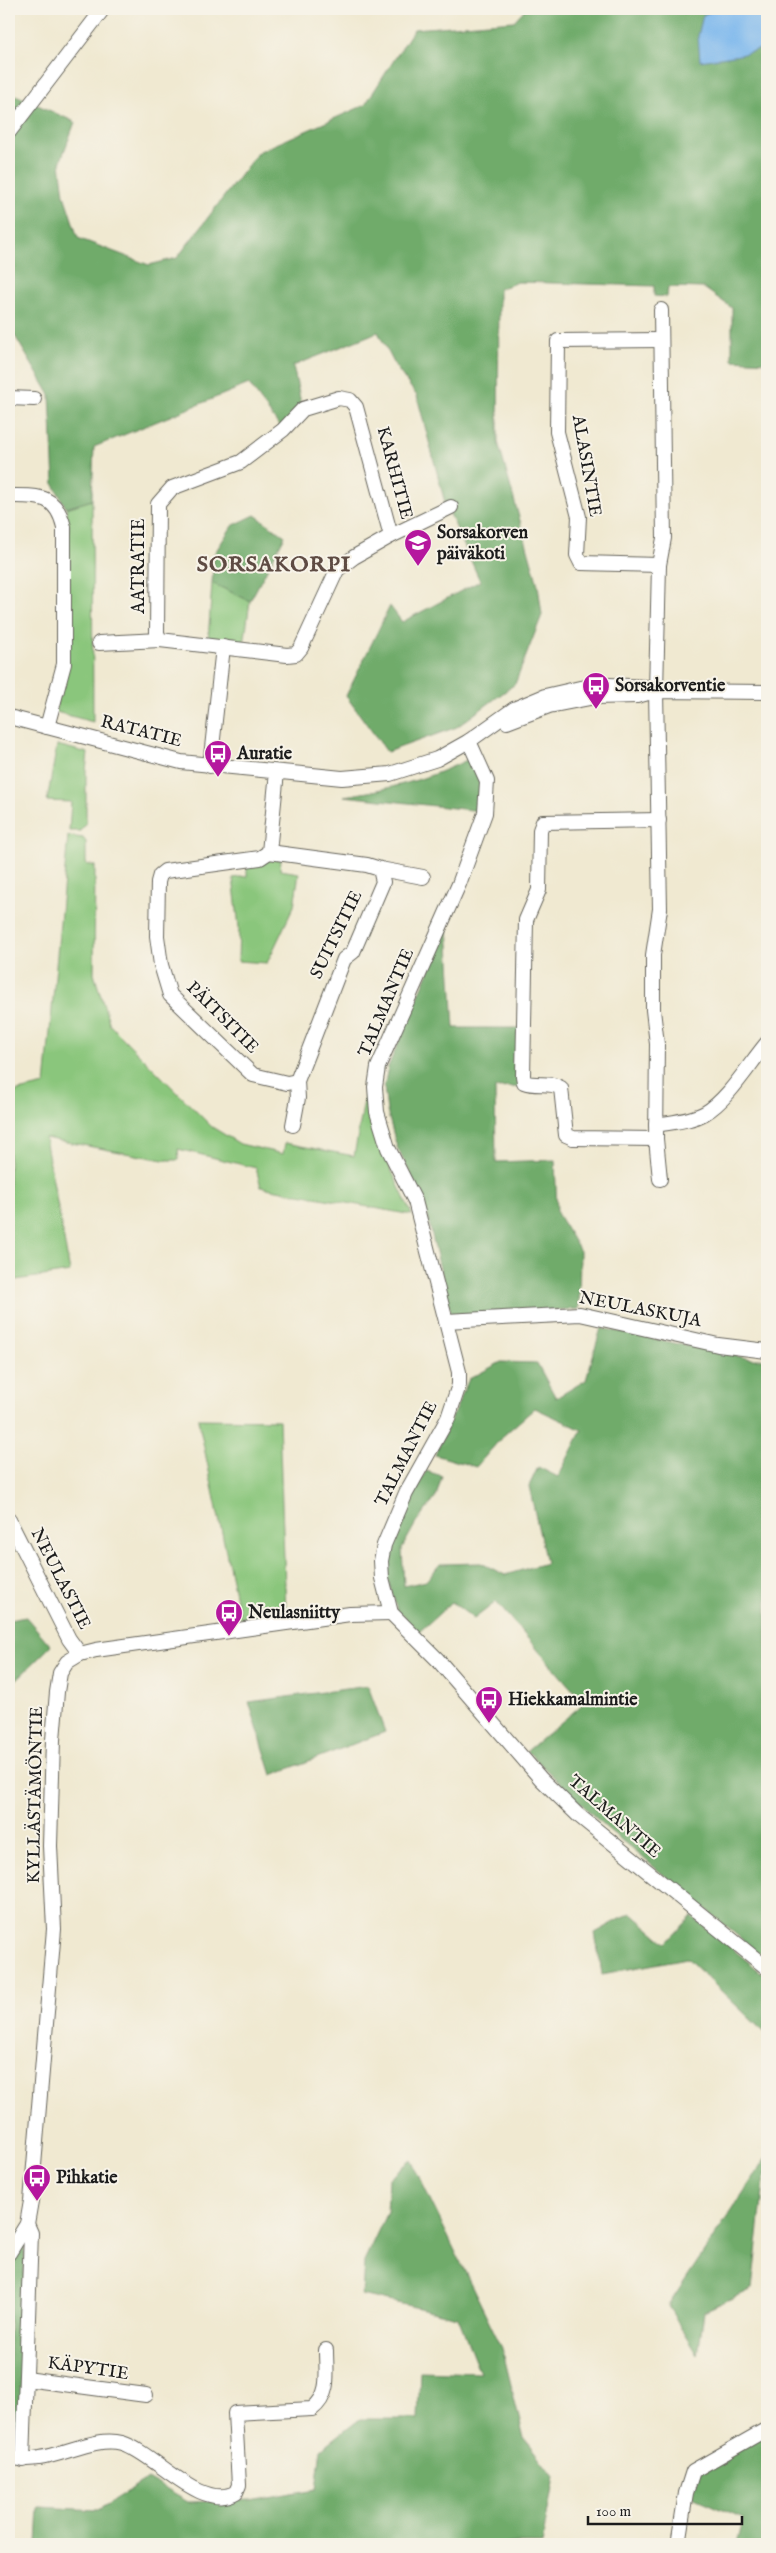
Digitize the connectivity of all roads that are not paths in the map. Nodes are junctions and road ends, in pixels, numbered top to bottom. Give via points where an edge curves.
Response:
1 (103, 9) edge
2 (9, 132) edge
3 (661, 310) dead end
4 (661, 340) junction
5 (9, 398) edge
6 (34, 399) dead end
7 (350, 400) joint
8 (9, 496) edge
9 (451, 507) dead end
10 (391, 536) junction
11 (659, 565) junction
12 (160, 640) junction
13 (99, 643) dead end
14 (222, 647) junction
15 (656, 691) junction
16 (767, 692) edge
17 (9, 716) edge
18 (47, 727) junction
19 (469, 741) junction
20 (210, 766) junction
21 (277, 772) junction
22 (659, 820) junction
23 (269, 852) junction
24 (380, 869) junction
25 (423, 878) dead end
26 (767, 1043) edge
27 (296, 1081) junction
28 (293, 1126) dead end
29 (656, 1132) junction
30 (660, 1179) dead end
31 (446, 1321) junction
32 (767, 1351) edge
33 (9, 1520) edge
34 (392, 1613) junction
35 (80, 1654) junction
36 (767, 1968) edge
37 (27, 2224) junction
38 (9, 2253) edge
39 (326, 2350) dead end
40 (26, 2379) junction
41 (146, 2395) dead end
42 (767, 2429) edge
43 (9, 2458) edge
44 (23, 2460) junction
45 (678, 2544) edge

1 - 2 street
3 - 4 street
4 - 11 street via 664,538
4 - 11 street, ALASINTIE via 558,341 557,432 579,517 577,555 581,563
5 - 6 street
7 - 10 street, KARHITIE via 356,407
7 - 12 street, AATRATIE via 340,398 303,409 283,430 241,462 172,488 158,504 157,633
8 - 18 street via 36,496 51,501 61,514 64,527 64,664
9 - 10 street
10 - 14 street, KARHITIE via 337,570 296,654
11 - 15 street
12 - 13 street
12 - 14 street
14 - 20 street
15 - 16 street, RATATIE
15 - 19 street, RATATIE via 647,687 610,685 567,690 514,709
15 - 22 street
17 - 18 street, RATATIE
18 - 20 street, RATATIE via 181,762
19 - 21 street, RATATIE via 437,759 390,774 342,778
19 - 31 street, TALMANTIE via 487,781 485,813 459,884 378,1066 375,1088 376,1112 388,1148 415,1200
20 - 21 street, RATATIE
21 - 23 street
22 - 29 street via 660,909 653,955
22 - 29 street via 543,822 540,830 539,890 526,920 524,1034 524,1082 561,1088 566,1135 573,1138
23 - 24 street, SUITSITIE
23 - 27 street, PÄITSITIE via 260,858 160,874 157,936 170,995 253,1074 287,1083
24 - 25 street
24 - 27 street, SUITSITIE via 383,882 353,952 344,959
26 - 29 street via 720,1101 706,1113
27 - 28 street, SUITSITIE via 298,1098
29 - 30 street
31 - 32 street, NEULASKUJA via 580,1314 718,1345
31 - 34 street, TALMANTIE via 459,1372 459,1385 448,1418 406,1493 384,1545 382,1578
33 - 35 street, NEULASTIE via 69,1639
34 - 35 street, KYLLÄSTÄMÖNTIE via 350,1614
34 - 36 street, TALMANTIE via 438,1660 541,1779 578,1815
35 - 37 street, KYLLÄSTÄMÖNTIE via 67,1662 60,1673 57,1692 50,1846 54,1929
37 - 38 street, KYLLÄSTÄMÖNTIE
37 - 40 street via 31,2233
39 - 44 street via 324,2396 312,2409 235,2413 238,2485 230,2496 220,2498 200,2492 134,2449 114,2442
40 - 41 street, KÄPYTIE
40 - 44 street
42 - 45 street via 693,2471
43 - 44 street

